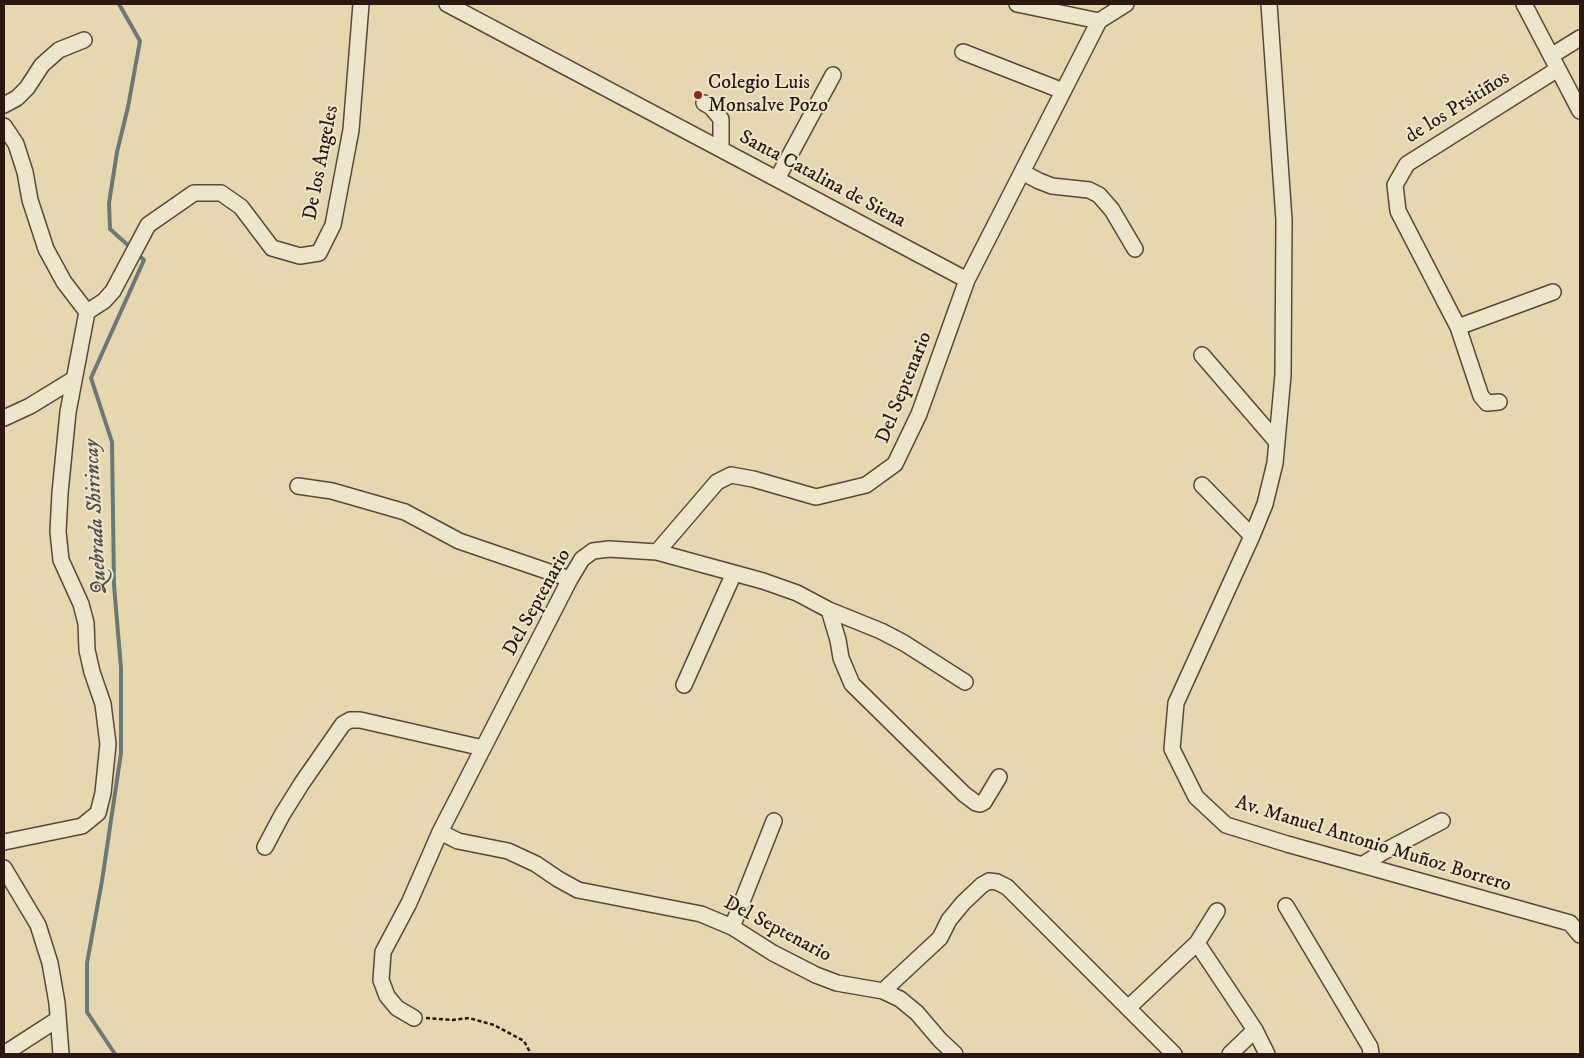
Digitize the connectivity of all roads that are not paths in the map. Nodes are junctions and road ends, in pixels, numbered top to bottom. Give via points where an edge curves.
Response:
1 (361, 4) edge
2 (447, 4) edge
3 (1017, 4) edge
4 (1126, 4) edge
5 (1268, 4) edge
6 (1524, 4) edge
7 (1099, 21) junction
8 (1580, 38) edge
9 (84, 40) dead end
10 (963, 52) dead end
11 (1554, 62) junction
12 (833, 75) dead end
13 (1063, 91) junction
14 (704, 103) dead end
15 (4, 105) edge
16 (1580, 111) edge
17 (4, 126) edge
18 (721, 149) junction
19 (1022, 172) junction
20 (777, 179) junction
21 (1135, 249) dead end
22 (967, 280) junction
23 (1553, 292) dead end
24 (87, 312) junction
25 (1458, 327) junction
26 (1202, 355) dead end
27 (74, 380) junction
28 (1499, 402) dead end
29 (4, 418) edge
30 (1277, 442) junction
31 (1202, 484) dead end
32 (298, 486) dead end
33 (1252, 536) junction
34 (657, 552) junction
35 (734, 573) junction
36 (570, 579) junction
37 (829, 610) junction
38 (965, 682) dead end
39 (684, 685) dead end
40 (483, 748) junction
41 (1000, 777) dead end
42 (774, 821) dead end
43 (1442, 821) dead end
44 (440, 832) junction
45 (4, 842) edge
46 (264, 847) dead end
47 (1362, 865) junction
48 (4, 868) edge
49 (1286, 906) dead end
50 (1217, 911) dead end
51 (1575, 922) edge
52 (732, 927) junction
53 (1580, 936) edge
54 (1197, 943) junction
55 (883, 991) junction
56 (1128, 1008) junction
57 (414, 1018) road end
58 (58, 1019) junction
59 (1255, 1030) junction
60 (4, 1054) edge
61 (61, 1054) edge
62 (955, 1054) edge
63 (1174, 1054) edge
64 (1230, 1054) edge
65 (1267, 1054) edge
66 (1371, 1054) edge

1 - 24 street, De los Angeles via 351,130 334,225 318,253 300,256 272,248 241,207 220,194 194,193 148,225 113,291
2 - 18 street, Santa Catalina de Siena
3 - 7 street
4 - 7 street
5 - 30 street, Av. Manuel Antonio Muñoz Borrero via 1284,220 1282,375
6 - 11 street
7 - 13 street, Del Septenario
8 - 11 street, de los Prsitiños
9 - 15 street via 59,50 42,65 17,98
10 - 13 street
11 - 16 street
11 - 25 street, de los Prsitiños via 1407,164 1395,185 1398,211
12 - 20 street
13 - 19 street, Del Septenario
14 - 18 street via 721,119
17 - 24 street via 16,144 46,249 64,282
18 - 20 street, Santa Catalina de Siena
19 - 21 street via 1052,186 1089,190 1099,195
19 - 22 street, Del Septenario
20 - 22 street, Santa Catalina de Siena
22 - 34 street, Del Septenario via 919,414 895,464 866,484 816,497 731,475 717,482
23 - 25 street
24 - 27 street
25 - 28 street, de los Prsitiños via 1481,396 1487,403
26 - 30 street
27 - 29 street
27 - 45 street via 58,532 61,560 81,604 86,623 87,650 103,704 108,744 103,792 98,813 82,826
30 - 33 street, Av. Manuel Antonio Muñoz Borrero via 1265,504
31 - 33 street
32 - 36 street via 332,491 405,512 459,541
33 - 47 street, Av. Manuel Antonio Muñoz Borrero via 1176,703 1172,749 1196,797 1226,825
34 - 35 street
34 - 36 street, Del Septenario via 592,551 582,558
35 - 37 street via 797,593
35 - 39 street
36 - 40 street, Del Septenario
37 - 38 street via 904,643
37 - 41 street via 841,658 852,684 964,794 980,804
40 - 44 street, Del Septenario
40 - 46 street via 350,720 343,724 302,784
42 - 52 street
43 - 47 street
44 - 52 street, Del Septenario via 458,841 508,851 578,890 701,914
44 - 57 street via 383,952 381,980 387,996 397,1008
47 - 51 street, Av. Manuel Antonio Muñoz Borrero
48 - 58 street via 38,926 50,963
49 - 66 street via 1370,1047
50 - 54 street
51 - 53 street, Av. Manuel Antonio Muñoz Borrero
52 - 55 street, Del Septenario via 816,976
54 - 56 street
54 - 59 street
55 - 56 street via 940,938 948,920 989,881 1007,887
55 - 62 street, Del Septenario via 900,999 917,1013
56 - 63 street
58 - 60 street
58 - 61 street
59 - 64 street
59 - 65 street

